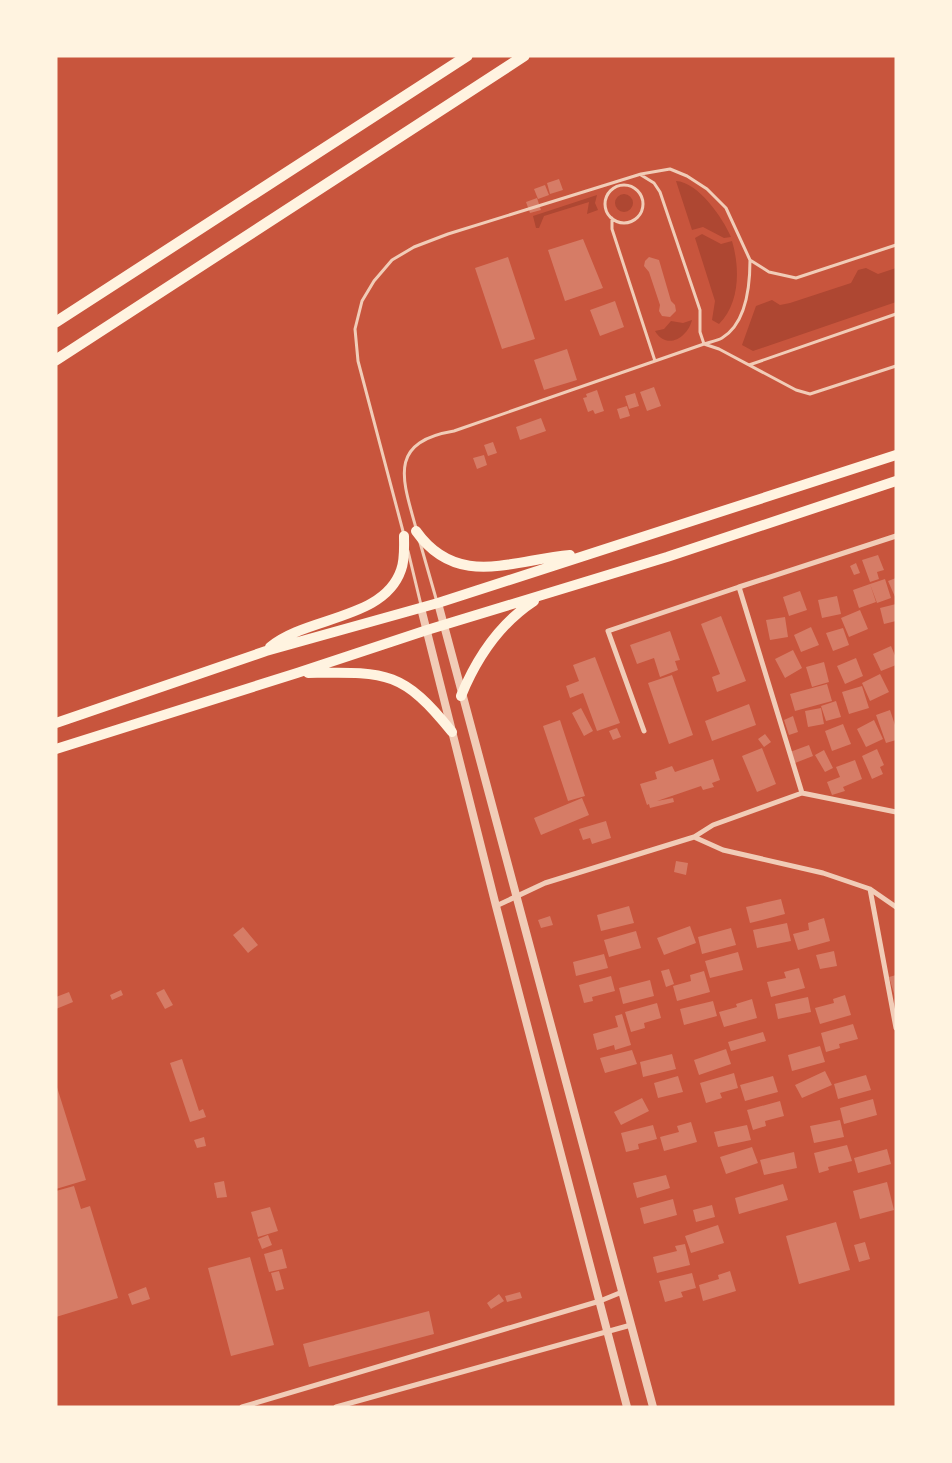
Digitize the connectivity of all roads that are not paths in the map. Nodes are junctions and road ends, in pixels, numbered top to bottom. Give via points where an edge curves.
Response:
1 (467, 56) edge
2 (524, 56) edge
3 (640, 174) junction
4 (634, 176) junction
5 (602, 186) junction
6 (629, 186) junction
7 (611, 190) junction
8 (612, 218) junction
9 (896, 245) edge
10 (750, 260) junction
11 (896, 314) edge
12 (56, 322) edge
13 (704, 344) junction
14 (56, 360) edge
15 (656, 361) junction
16 (749, 365) junction
17 (896, 366) edge
18 (896, 455) edge
19 (896, 481) edge
20 (416, 531) junction
21 (404, 536) junction
22 (896, 536) edge
23 (588, 553) junction
24 (739, 587) junction
25 (544, 595) junction
26 (438, 603) junction
27 (421, 608) junction
28 (444, 625) junction
29 (427, 630) junction
30 (266, 651) junction
31 (297, 674) junction
32 (462, 696) junction
33 (56, 723) edge
34 (644, 731) dead end
35 (452, 732) junction
36 (56, 749) edge
37 (802, 793) junction
38 (896, 812) edge
39 (694, 837) junction
40 (870, 889) junction
41 (517, 896) junction
42 (496, 906) junction
43 (896, 907) edge
44 (896, 1028) edge
45 (622, 1292) junction
46 (600, 1301) junction
47 (631, 1324) junction
48 (608, 1332) junction
49 (242, 1407) edge
50 (336, 1407) edge
51 (628, 1407) edge
52 (653, 1407) edge

1 - 12 highway
2 - 14 highway
3 - 4 lane
3 - 10 lane via 670,169 707,189 726,208
3 - 13 lane via 654,183 660,192 700,310 700,332
4 - 5 lane
4 - 6 lane
5 - 7 lane
5 - 21 lane via 414,247 392,260 362,301 355,329 358,361
6 - 7 lane via 617,186
6 - 8 lane via 642,199 641,210 629,222 618,222
7 - 8 lane via 605,208
8 - 15 lane via 612,229
9 - 10 lane via 796,278 769,272
10 - 13 lane via 745,304 736,323 722,337
11 - 16 lane
13 - 15 lane
13 - 16 lane
15 - 20 lane via 418,442 406,457 404,473
16 - 17 lane via 810,394
18 - 23 highway
19 - 25 highway
20 - 23 highway via 441,557 471,567
20 - 26 lane
21 - 27 lane
21 - 30 highway via 402,567 384,596 368,606 295,632
22 - 24 street
23 - 26 highway
24 - 34 street via 608,631
24 - 37 street
25 - 28 highway
25 - 32 highway via 525,607 493,638 477,662
26 - 27 highway
26 - 28 street
27 - 29 street
27 - 30 highway
28 - 29 highway
28 - 32 street
29 - 31 highway
29 - 35 street
30 - 33 highway
31 - 35 highway via 365,672 392,679 427,702
31 - 36 highway
32 - 41 street
35 - 42 street
37 - 38 street
37 - 39 street via 713,825
39 - 40 street via 724,850 824,873
39 - 41 street via 545,883
40 - 43 street
40 - 44 street
41 - 42 street
41 - 45 street
42 - 46 street
45 - 46 street
45 - 47 street
46 - 48 street
46 - 49 street
47 - 48 street
47 - 52 street
48 - 50 street
48 - 51 street

